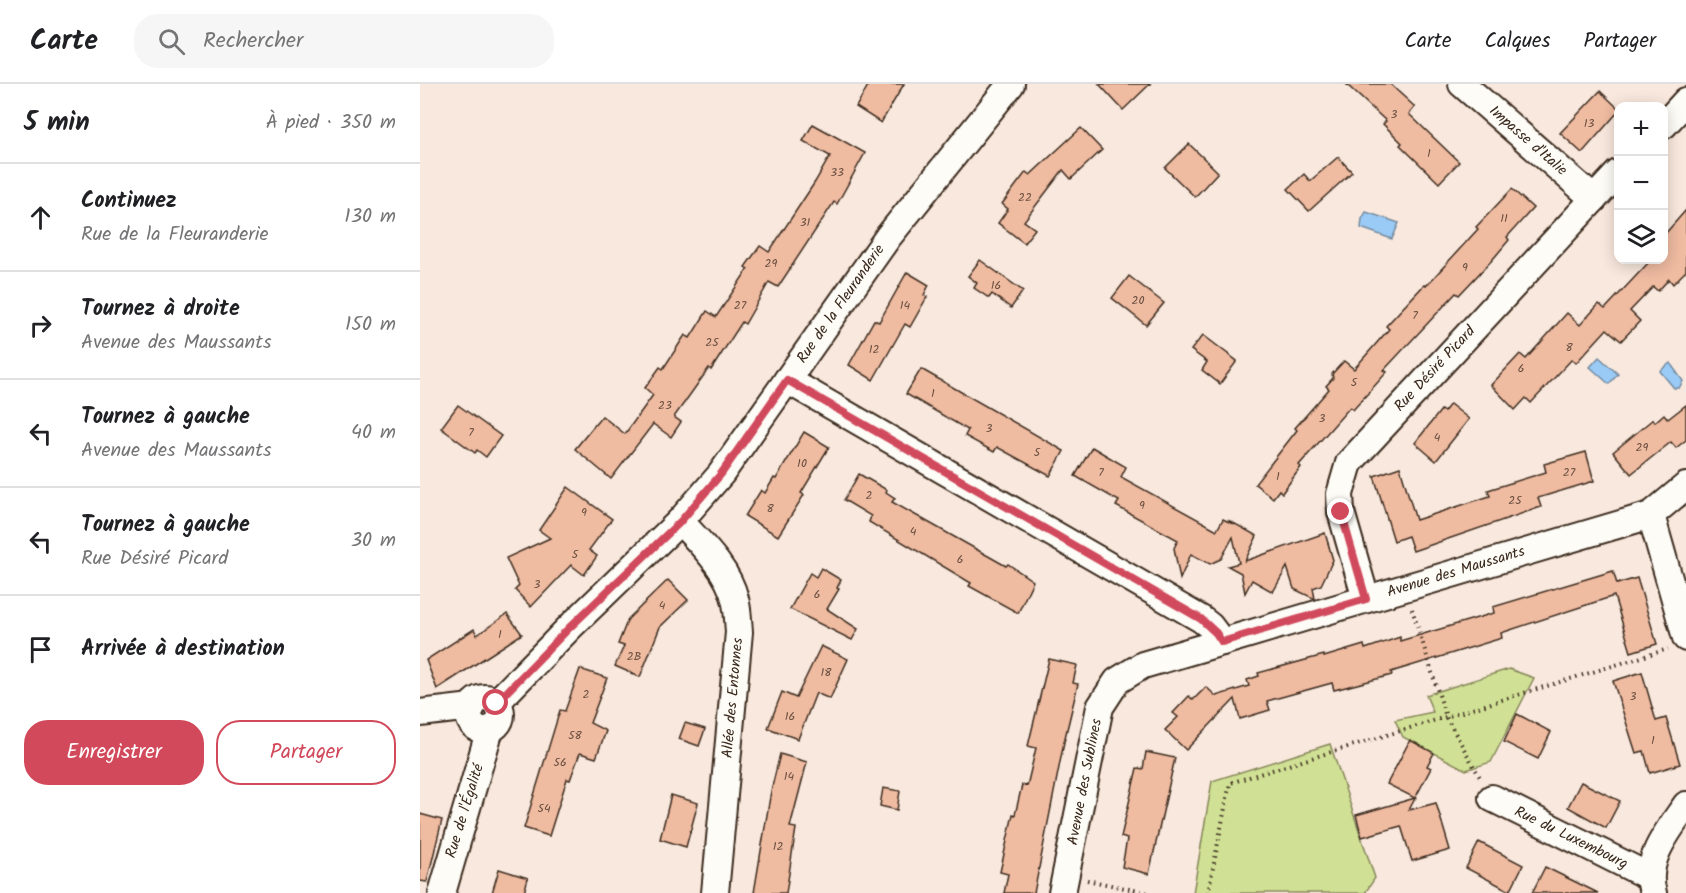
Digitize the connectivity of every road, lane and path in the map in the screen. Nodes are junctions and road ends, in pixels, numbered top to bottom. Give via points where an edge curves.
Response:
1 (1011, 84) edge
2 (1462, 84) edge
3 (1686, 101) edge
4 (1668, 121) edge
5 (1614, 177) edge
6 (1594, 199) junction
7 (787, 380) junction
8 (1686, 486) edge
9 (1651, 515) junction
10 (680, 522) junction
11 (1405, 588) junction
12 (1366, 599) junction
13 (1222, 642) junction
14 (1680, 643) edge
15 (484, 705) junction
16 (420, 713) edge
17 (1446, 717) junction
18 (1492, 798) joint
19 (1686, 805) edge
20 (1064, 884) edge
21 (1652, 885) edge
22 (442, 893) edge
23 (715, 893) edge
24 (1148, 893) edge
25 (1208, 893) edge

1 - 7 street, Rue de la Fleuranderie via 888,237
2 - 6 street, Impasse d'Italie
3 - 4 street
5 - 6 street, Rue Désiré Picard
6 - 12 street, Rue Désiré Picard via 1349,463 1340,494 1341,512
7 - 10 street, Rue de la Fleuranderie via 721,474
7 - 13 street via 1201,619
8 - 9 street, Avenue des Maussants
9 - 11 street, Avenue des Maussants
9 - 14 street
10 - 15 street, Rue de la Fleuranderie
10 - 23 street, Allée des Entonnes via 726,577 738,617
11 - 12 street, Avenue des Maussants
11 - 17 path
12 - 13 street, Avenue des Maussants
13 - 20 street, Avenue des Sublines via 1143,665 1117,681 1100,706
14 - 17 path
15 - 16 street
15 - 22 street, Rue de l'Égalité via 470,711 472,722 480,729 490,729
17 - 18 path
17 - 25 path via 1230,783
18 - 21 street, Rue du Luxembourg
19 - 21 street via 1654,857
20 - 24 path

